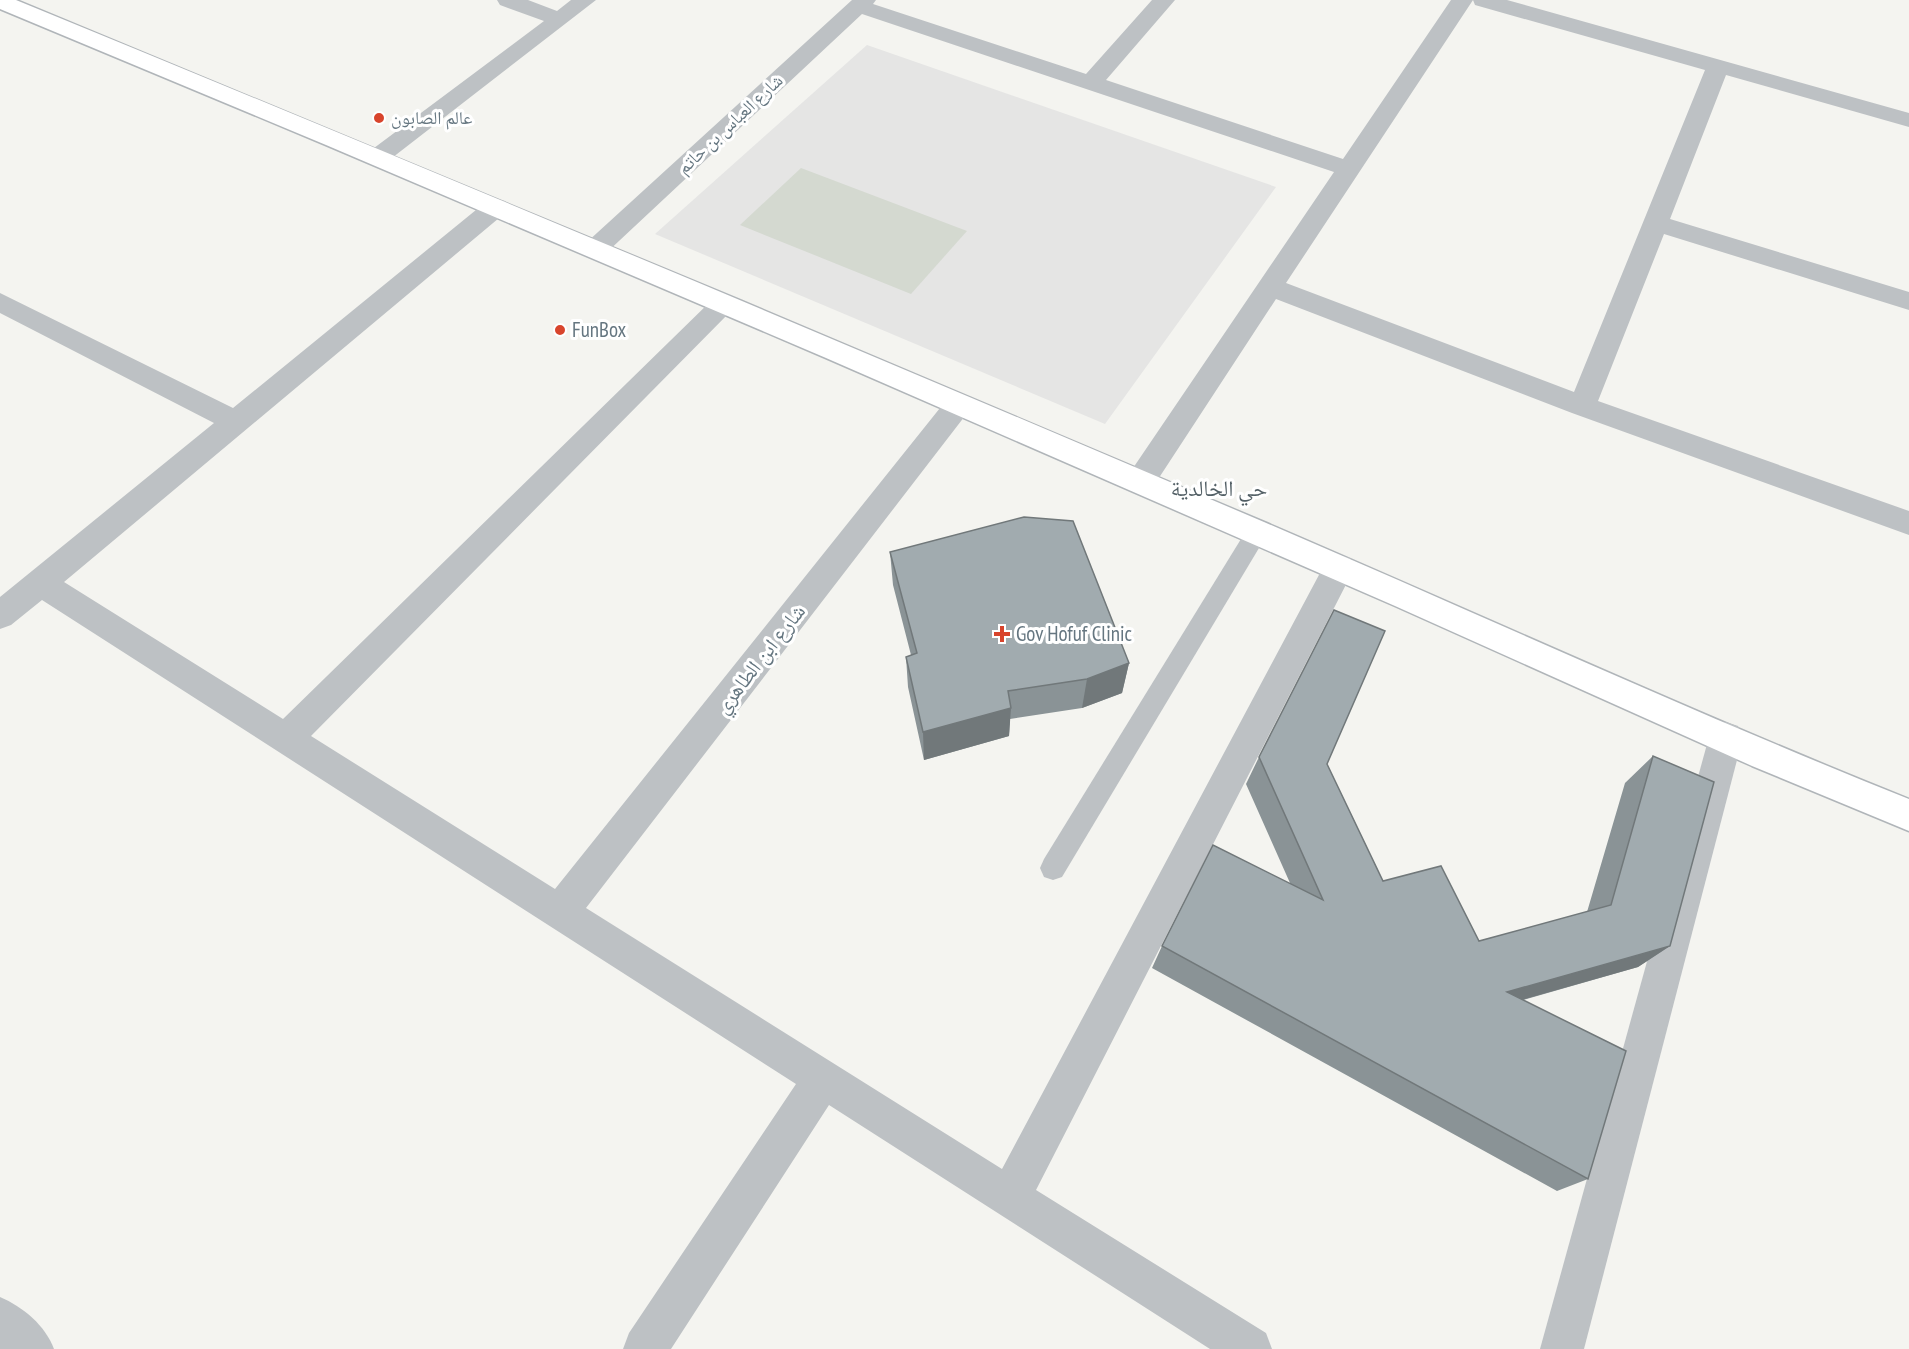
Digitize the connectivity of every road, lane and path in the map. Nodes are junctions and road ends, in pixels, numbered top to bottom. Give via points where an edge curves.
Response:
1 (508, 0) edge
2 (585, 0) edge
3 (1164, 0) edge
4 (1462, 0) edge
5 (1483, 0) edge
6 (0, 1) edge
7 (861, 3) edge
8 (560, 19) junction
9 (1718, 66) junction
10 (1091, 83) junction
11 (1909, 120) edge
12 (379, 156) junction
13 (1350, 169) junction
14 (496, 207) junction
15 (1656, 223) junction
16 (595, 249) junction
17 (1270, 287) junction
18 (1909, 301) edge
19 (0, 302) edge
20 (723, 304) junction
21 (958, 405) junction
22 (1582, 405) junction
23 (237, 422) junction
24 (1140, 482) junction
25 (1909, 524) edge
26 (1257, 532) junction
27 (1339, 567) junction
28 (39, 582) junction
29 (0, 616) edge
30 (1726, 737) junction
31 (286, 738) junction
32 (1909, 815) edge
33 (1053, 868) dead end
34 (560, 912) junction
35 (823, 1079) junction
36 (1010, 1197) junction
37 (0, 1319) edge
38 (32, 1349) edge
39 (645, 1349) edge
40 (1250, 1349) edge
41 (1562, 1349) edge

1 - 8 street
2 - 8 street
3 - 10 street
4 - 13 street
5 - 9 street
6 - 12 street
7 - 10 street
7 - 16 street, شارع العباس بن حاتم
8 - 12 street
9 - 11 street
9 - 15 street
10 - 13 street
12 - 14 street
13 - 17 street
14 - 16 street
14 - 23 street
15 - 18 street
15 - 22 street
16 - 20 street
17 - 22 street
17 - 24 street
19 - 23 street
20 - 21 street
20 - 31 street
21 - 24 street
21 - 34 street, شارع ابن الطاهري
22 - 25 street
23 - 28 street
24 - 26 street
26 - 27 street
26 - 33 lane
27 - 30 street
27 - 36 street
28 - 29 street
28 - 31 street
30 - 32 street
30 - 41 street
31 - 34 street
34 - 35 street
35 - 36 street
35 - 39 street
36 - 40 street
37 - 38 street

